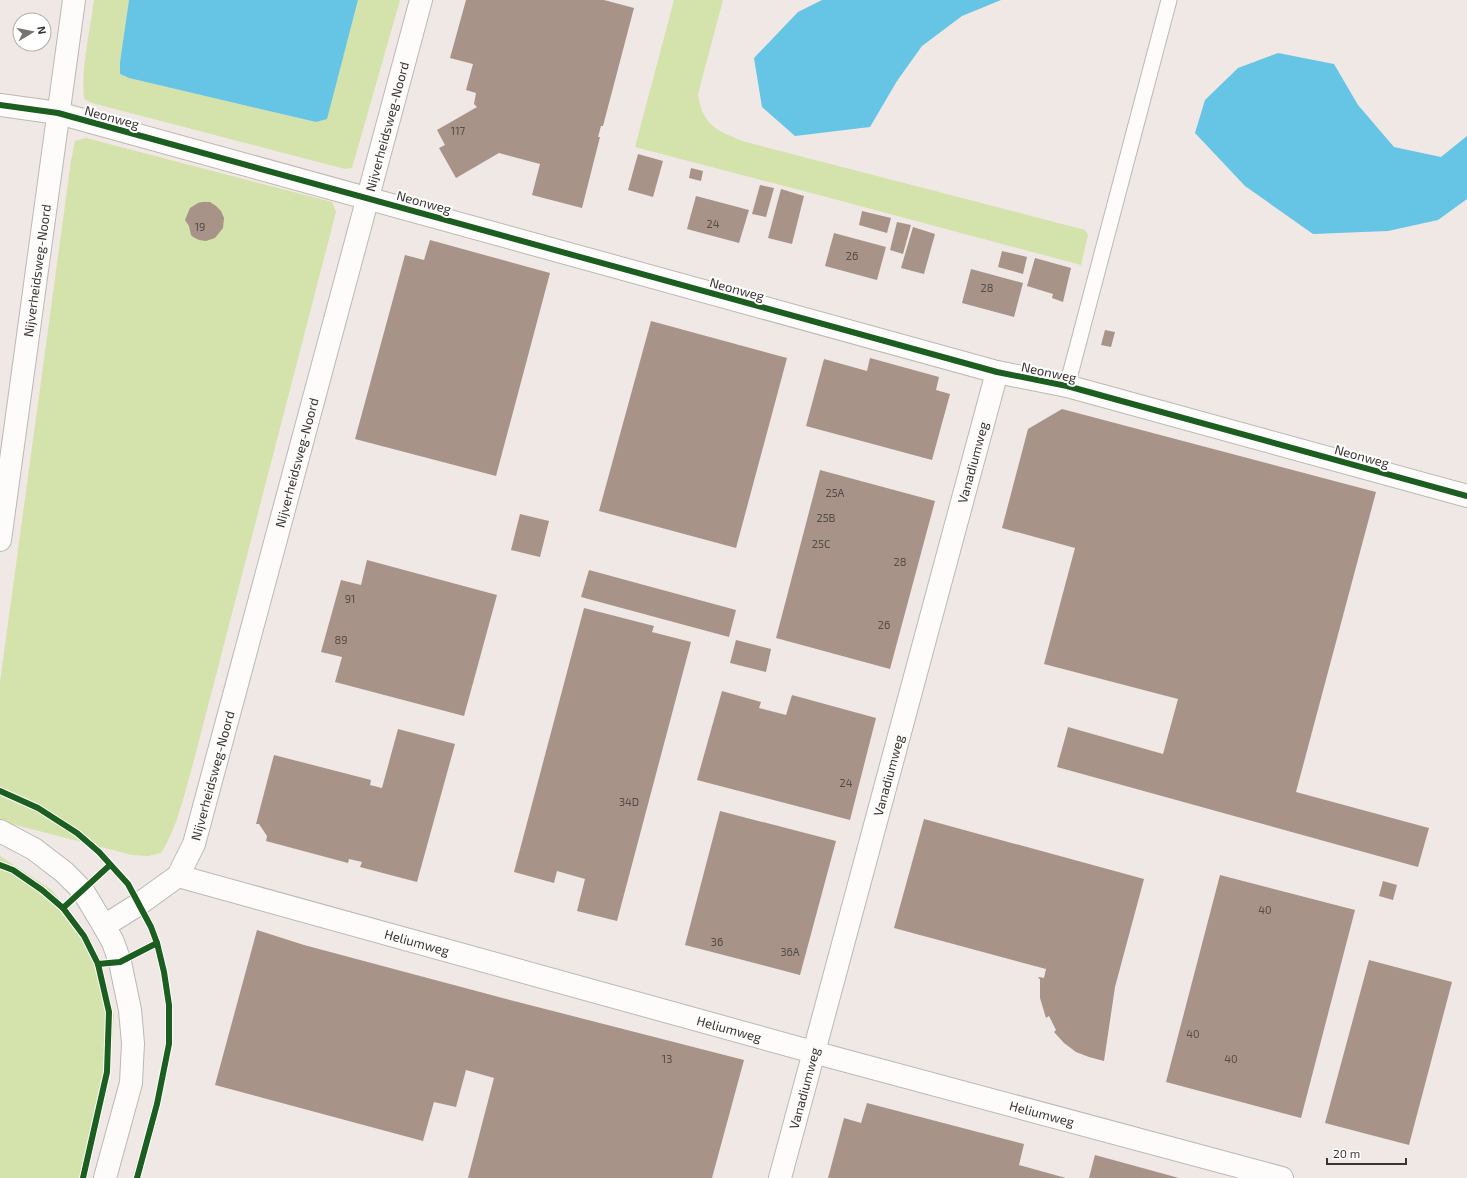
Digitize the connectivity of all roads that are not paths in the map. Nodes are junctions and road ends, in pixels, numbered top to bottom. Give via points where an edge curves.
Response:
1 (74, 0) edge
2 (421, 0) edge
3 (1169, 0) edge
4 (0, 106) edge
5 (58, 113) junction
6 (368, 198) junction
7 (997, 372) junction
8 (1067, 386) junction
9 (1467, 496) edge
10 (1, 527) edge
11 (0, 831) edge
12 (178, 876) junction
13 (104, 926) junction
14 (813, 1052) junction
15 (105, 1178) edge
16 (780, 1178) edge
17 (1282, 1178) edge

1 - 5 street, Nijverheidsweg-Noord
2 - 6 street, Nijverheidsweg-Noord
3 - 8 lane
4 - 5 street, Neonweg
5 - 6 street, Neonweg
5 - 10 street, Nijverheidsweg-Noord
6 - 7 street, Neonweg
6 - 12 street, Nijverheidsweg-Noord via 194,844
7 - 8 street, Neonweg
7 - 14 street, Vanadiumweg
8 - 9 street, Neonweg
11 - 13 street via 34,849 64,872 83,891
12 - 13 street, Nijverheidsweg-Noord
12 - 14 street, Heliumweg
13 - 15 street via 120,962 130,1010 133,1043 131,1083
14 - 16 street, Vanadiumweg
14 - 17 street, Heliumweg

